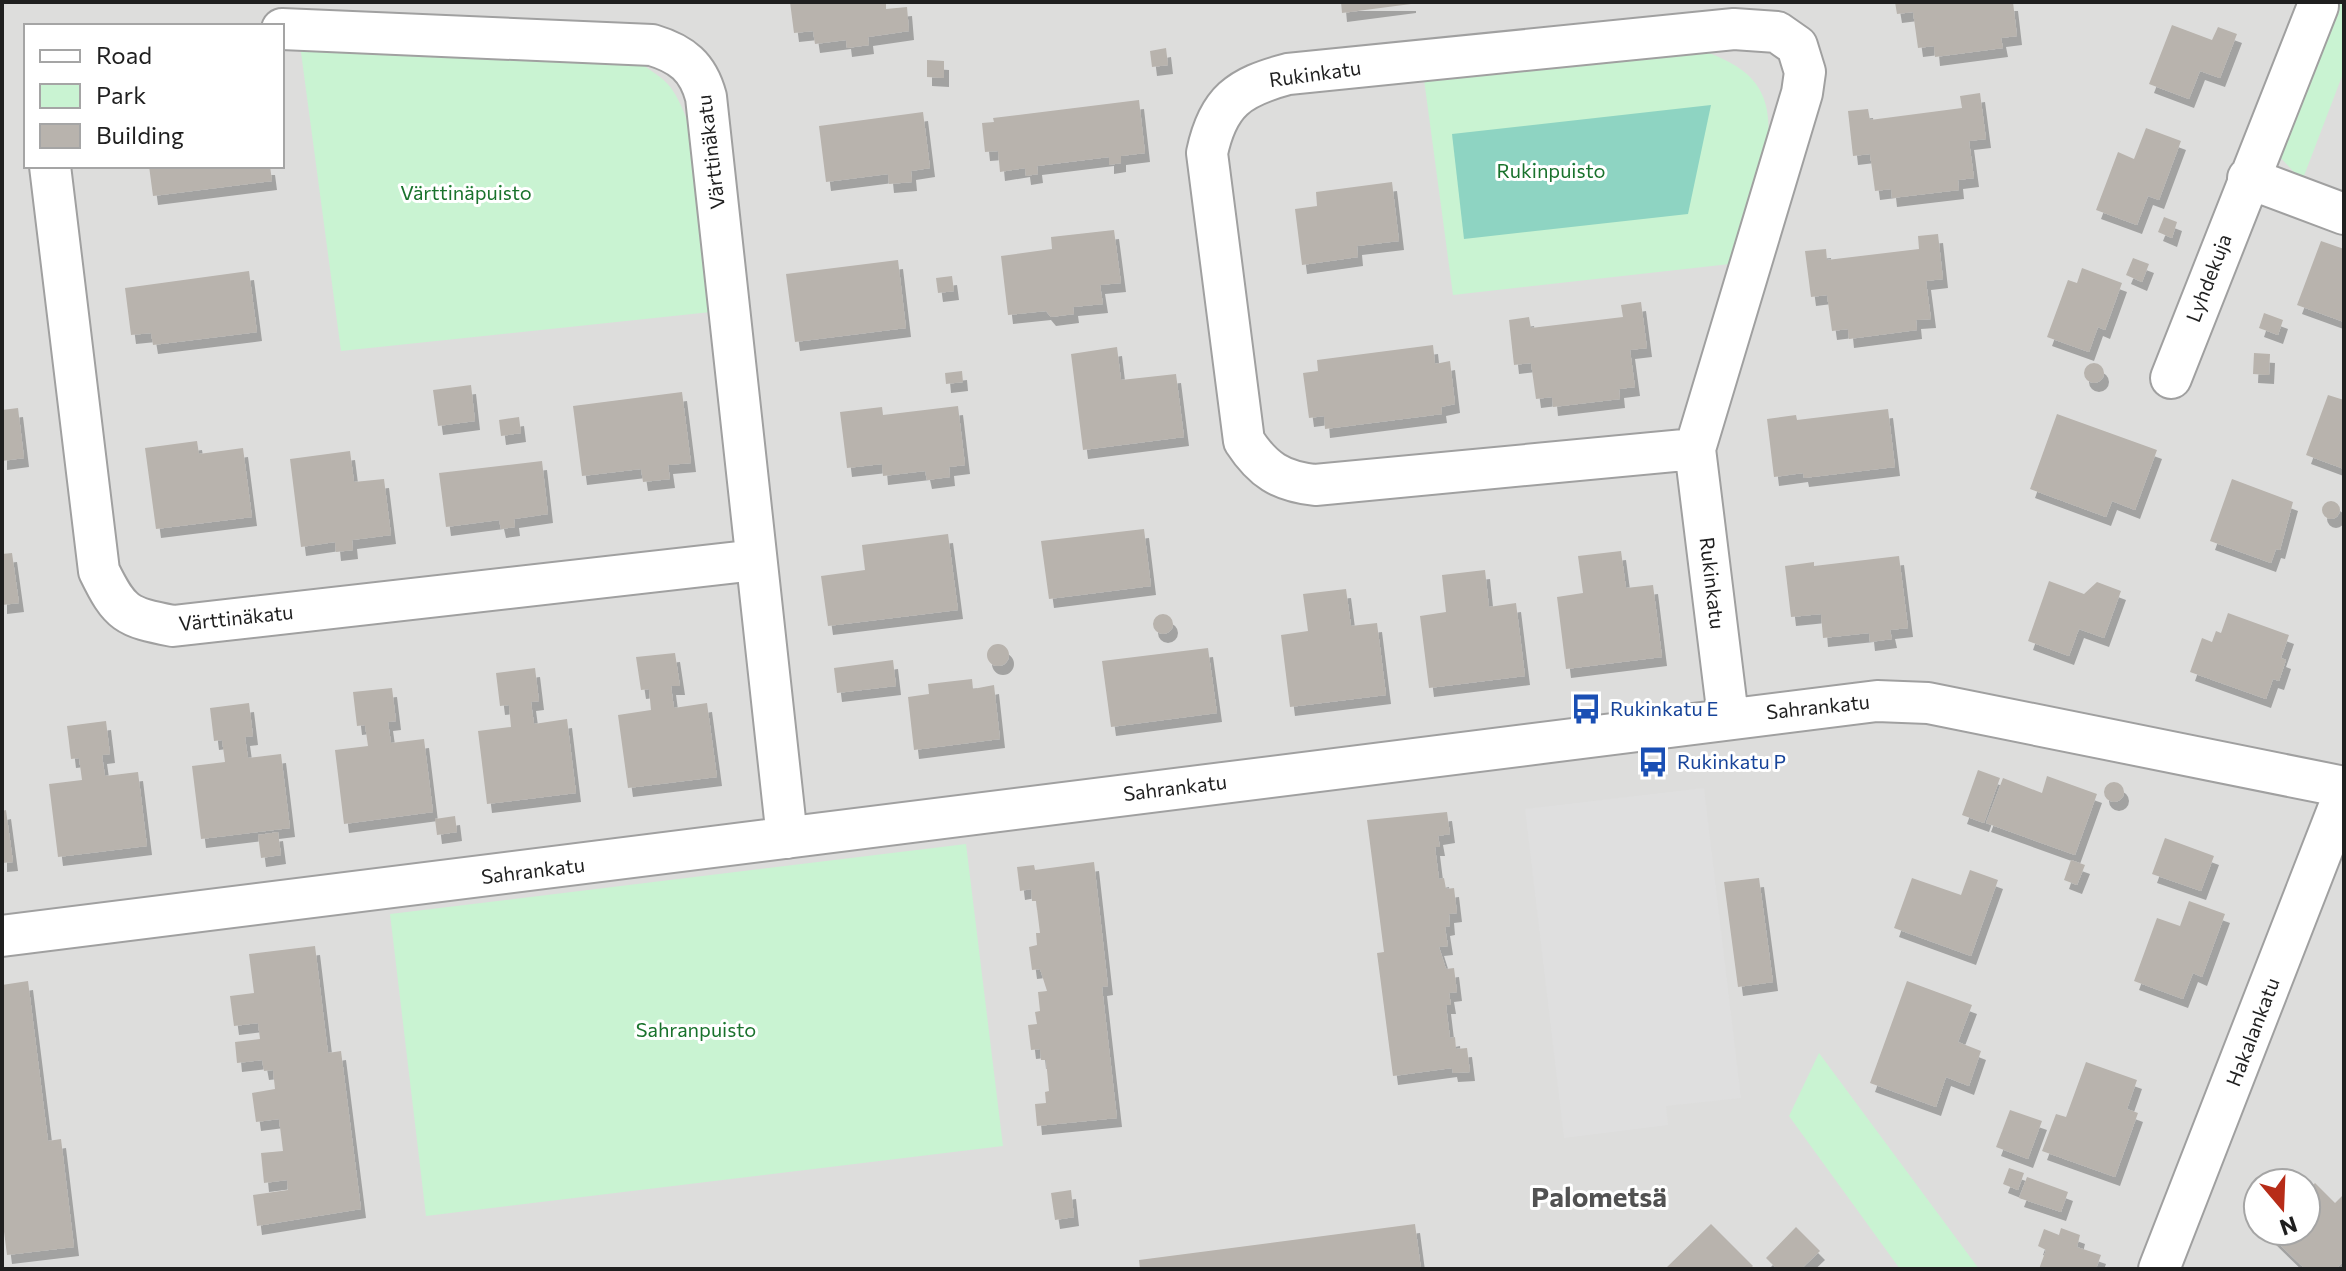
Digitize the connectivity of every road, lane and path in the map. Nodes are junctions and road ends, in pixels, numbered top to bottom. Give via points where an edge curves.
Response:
1 (2318, 6) dead end
2 (284, 29) edge
3 (50, 168) edge
4 (2248, 178) junction
5 (2344, 214) edge
6 (2171, 378) dead end
7 (1695, 449) junction
8 (756, 560) junction
9 (1728, 717) junction
10 (2344, 787) edge
11 (2344, 794) edge
12 (787, 838) junction
13 (2, 936) edge
14 (2170, 1262) edge

1 - 4 street, Lyhdekuja
2 - 8 street, Värttinäkatu via 652,45 688,61 701,77 706,97
3 - 8 street, Värttinäkatu via 99,571 113,599 134,618 173,626
4 - 5 street
4 - 6 street, Lyhdekuja
7 - 7 street, Rukinkatu via 1802,93 1805,72 1797,46 1777,32 1734,29 1288,74 1234,95 1219,115 1207,153 1244,441 1271,474 1315,485
7 - 9 street, Rukinkatu
8 - 12 street, Värttinäkatu
9 - 10 street, Sahrankatu via 1877,701 1928,703
9 - 12 street, Sahrankatu
11 - 14 street, Hakalankatu
12 - 13 street, Sahrankatu

